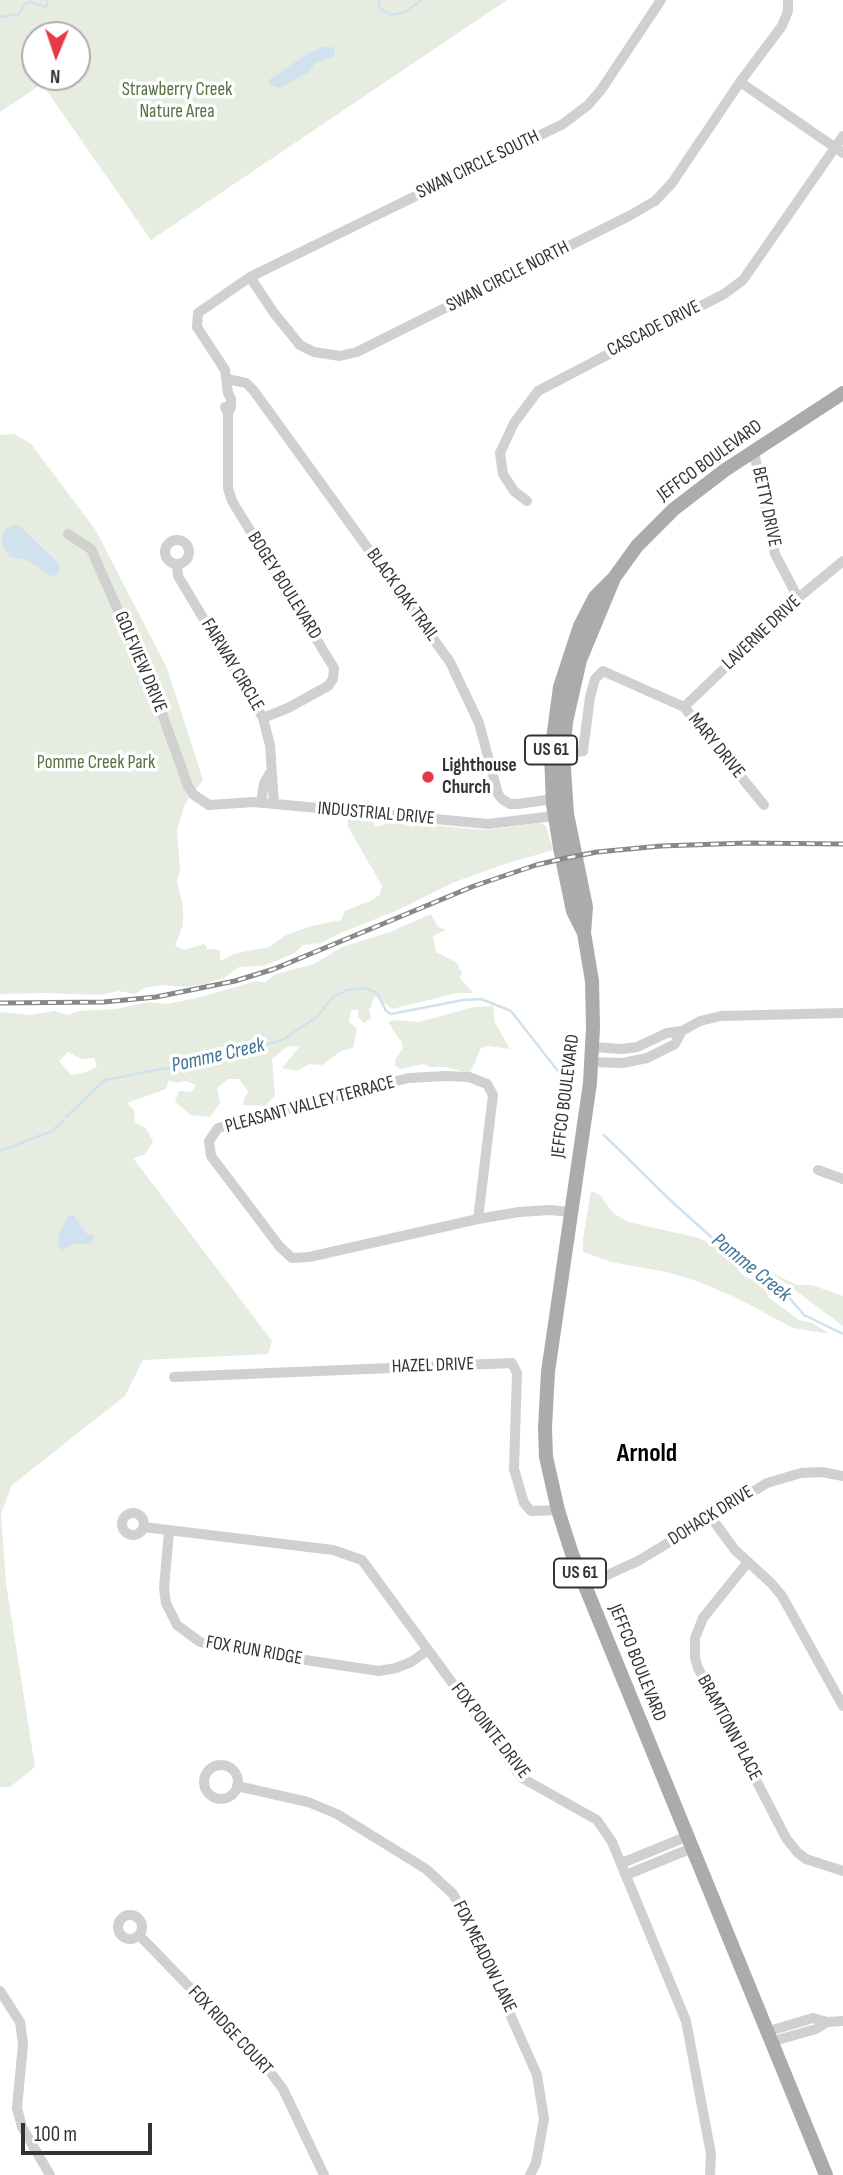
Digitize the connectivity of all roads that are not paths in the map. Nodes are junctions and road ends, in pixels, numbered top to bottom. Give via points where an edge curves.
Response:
1 (662, 0) edge
2 (788, 0) edge
3 (740, 82) junction
4 (843, 135) edge
5 (839, 150) edge
6 (250, 277) junction
7 (227, 379) junction
8 (843, 393) edge
9 (754, 452) junction
10 (527, 501) dead end
11 (68, 534) dead end
12 (843, 562) edge
13 (177, 564) dead end
14 (614, 578) junction
15 (798, 598) junction
16 (684, 707) junction
17 (263, 718) junction
18 (563, 754) junction
19 (270, 773) junction
20 (263, 787) junction
21 (274, 788) junction
22 (200, 799) joint
23 (553, 799) junction
24 (261, 803) junction
25 (274, 804) junction
26 (764, 804) dead end
27 (554, 816) junction
28 (584, 933) junction
29 (843, 1013) edge
30 (592, 1055) junction
31 (818, 1170) dead end
32 (843, 1179) edge
33 (571, 1212) junction
34 (478, 1219) junction
35 (174, 1377) dead end
36 (843, 1476) edge
37 (558, 1510) junction
38 (710, 1516) junction
39 (143, 1527) dead end
40 (169, 1531) junction
41 (748, 1562) junction
42 (585, 1585) junction
43 (428, 1650) junction
44 (843, 1706) edge
45 (237, 1786) dead end
46 (690, 1842) junction
47 (621, 1863) junction
48 (843, 1871) edge
49 (626, 1875) junction
50 (139, 1935) dead end
51 (0, 1991) edge
52 (843, 2021) edge
53 (768, 2037) junction
54 (50, 2175) edge
55 (324, 2175) edge
56 (530, 2175) edge
57 (710, 2175) edge
58 (825, 2175) edge

1 - 6 street, SWAN CIRCLE SOUTH via 601,90 563,124
2 - 3 street via 782,26
3 - 5 street
3 - 6 street, SWAN CIRCLE NORTH via 655,201 358,352 340,356 300,345
4 - 5 street, CASCADE DRIVE
5 - 10 street, CASCADE DRIVE via 743,280 538,391 514,423 500,453 503,474
6 - 7 street, BOGEY BOULEVARD via 198,313 196,320
7 - 17 street, BOGEY BOULEVARD via 232,501 334,668 328,687
7 - 23 street, BLACK OAK TRAIL via 246,383 254,391 450,662 479,723 498,794 510,804
8 - 9 main road, JEFFCO BOULEVARD / US 61
9 - 14 main road, JEFFCO BOULEVARD / US 61 via 674,509 637,546
9 - 15 street, BETTY DRIVE via 775,554
11 - 22 street, GOLFVIEW DRIVE via 91,549 155,694 188,786
12 - 15 street, LAVERNE DRIVE
13 - 17 street, FAIRWAY CIRCLE via 178,576
14 - 18 main road, JEFFCO BOULEVARD / US 61 via 579,660
14 - 23 main road, JEFFCO BOULEVARD / US 61 via 595,597 585,616 560,687 551,754
15 - 16 street, LAVERNE DRIVE
16 - 18 street, MARY DRIVE via 603,671 594,679 583,751
16 - 26 street, MARY DRIVE
17 - 19 street, FAIRWAY CIRCLE via 270,745
18 - 28 main road, JEFFCO BOULEVARD / US 61 via 567,814 586,907
19 - 20 street, FAIRWAY CIRCLE
19 - 21 street, FAIRWAY CIRCLE
20 - 21 street
20 - 24 street, FAIRWAY CIRCLE
21 - 25 street, FAIRWAY CIRCLE
22 - 24 street, INDUSTRIAL DRIVE via 220,806
23 - 27 main road, JEFFCO BOULEVARD / US 61
24 - 25 street, INDUSTRIAL DRIVE
25 - 27 street, INDUSTRIAL DRIVE via 488,824
27 - 28 main road, JEFFCO BOULEVARD / US 61 via 573,911
28 - 30 main road, JEFFCO BOULEVARD / US 61 via 592,981
29 - 30 street via 721,1016 682,1031 675,1044 647,1058 623,1063
30 - 33 main road, JEFFCO BOULEVARD / US 61
31 - 32 street
33 - 34 street, PLEASANT VALLEY TERRACE via 519,1212
33 - 37 main road, JEFFCO BOULEVARD / US 61 via 545,1397 546,1457
34 - 34 street, PLEASANT VALLEY TERRACE via 292,1258 211,1156 209,1141 218,1128 370,1087 408,1078 469,1077 487,1084 494,1095
35 - 37 street, HAZEL DRIVE via 512,1363 517,1373 514,1469 524,1503 531,1511
36 - 38 street, DOHACK DRIVE via 813,1472 783,1477 752,1489
37 - 42 main road, JEFFCO BOULEVARD / US 61
38 - 41 street
38 - 42 street, DOHACK DRIVE via 638,1561
39 - 40 street, FOX POINTE DRIVE
40 - 43 street, FOX POINTE DRIVE via 333,1550 362,1560
40 - 43 street, FOX RUN RIDGE via 166,1603 177,1625 200,1642 379,1671 396,1668
41 - 44 street via 782,1596
41 - 48 street, BRAMTONN PLACE via 703,1618 695,1638 698,1668 792,1845 806,1859
42 - 46 main road, JEFFCO BOULEVARD / US 61
43 - 47 street, FOX POINTE DRIVE via 522,1778 597,1820
45 - 56 street, FOX MEADOW LANE via 337,1814 426,1870 453,1894 537,2076 544,2119
46 - 47 street
46 - 49 street
46 - 53 main road, JEFFCO BOULEVARD / US 61
47 - 49 street, FOX POINTE DRIVE
49 - 57 street, FOX POINTE DRIVE via 686,2021 711,2154
50 - 55 street, FOX RIDGE COURT via 264,2064 283,2089
51 - 54 street via 20,2022 23,2044 17,2108 22,2127
52 - 53 street
53 - 58 main road, JEFFCO BOULEVARD / US 61

